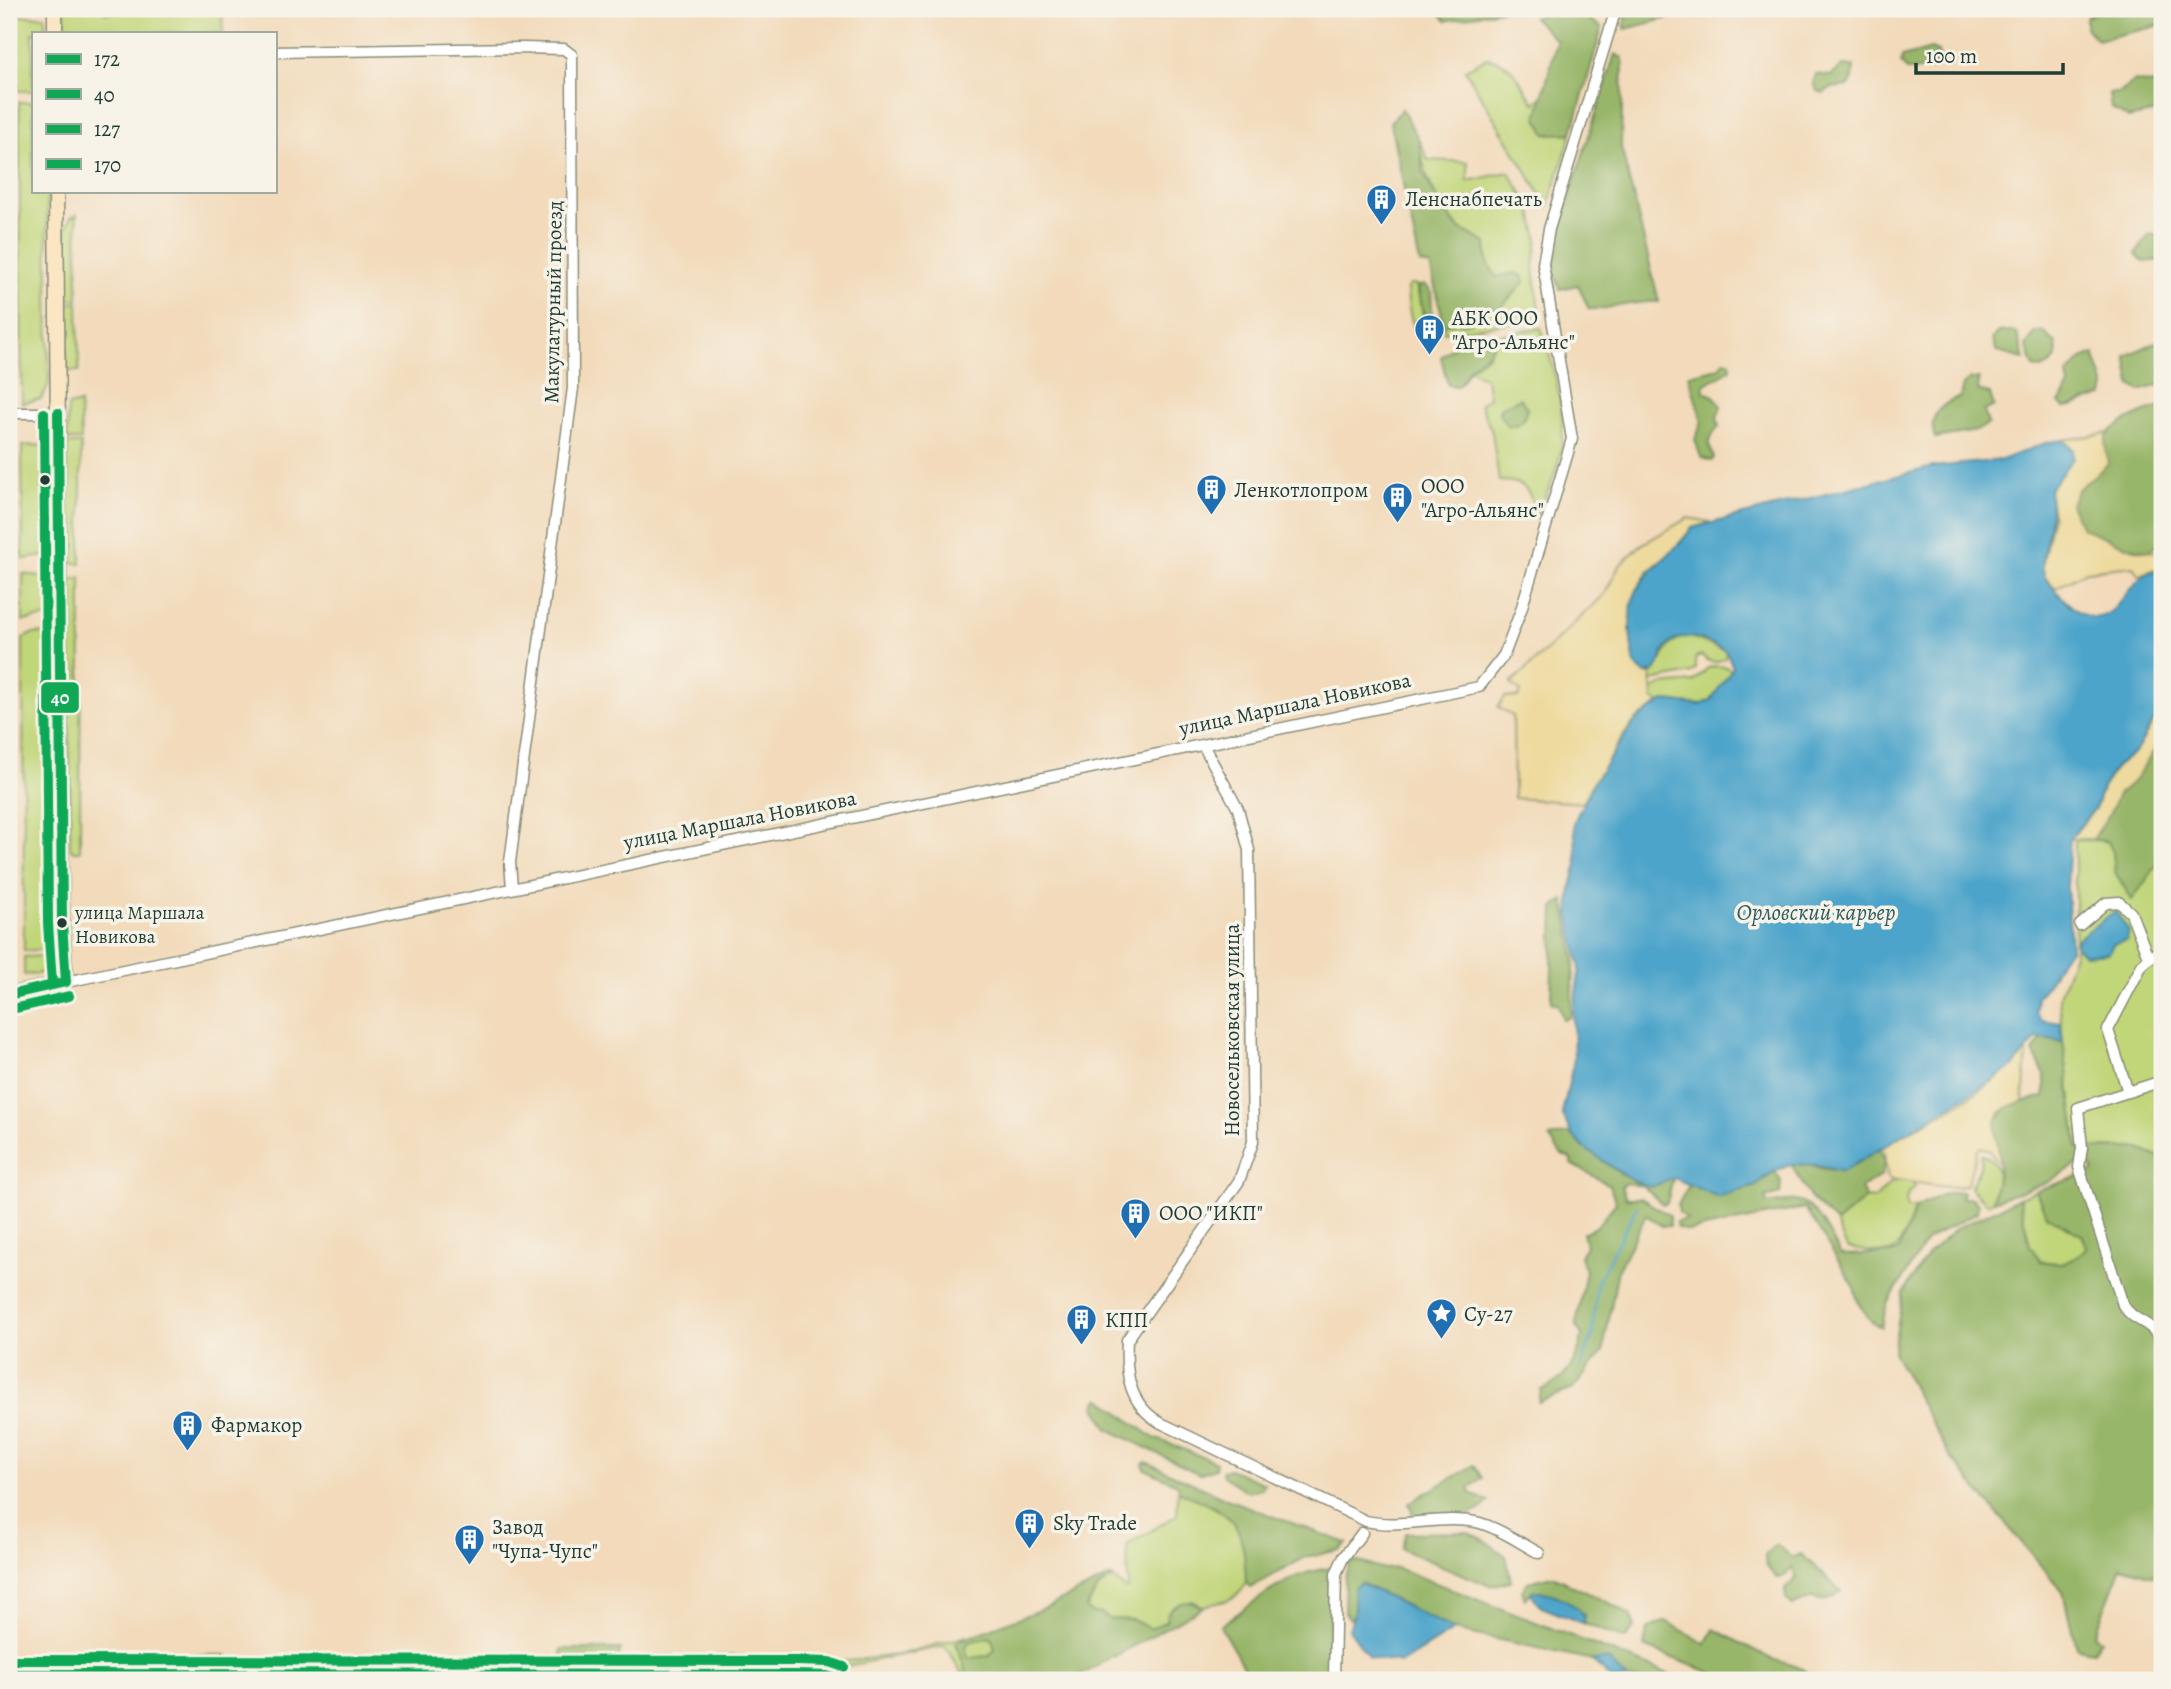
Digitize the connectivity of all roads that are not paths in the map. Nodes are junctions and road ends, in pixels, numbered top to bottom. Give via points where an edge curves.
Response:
1 (54, 9) edge
2 (1616, 9) edge
3 (55, 32) edge
4 (276, 52) edge
5 (56, 192) edge
6 (9, 413) edge
7 (58, 413) junction
8 (1203, 745) junction
9 (512, 888) junction
10 (2080, 925) dead end
11 (2162, 948) edge
12 (2148, 957) junction
13 (66, 982) junction
14 (9, 995) edge
15 (2162, 1081) edge
16 (2128, 1092) junction
17 (2162, 1350) edge
18 (1362, 1533) dead end
19 (1539, 1553) dead end
20 (9, 1674) edge
21 (308, 1677) edge
22 (391, 1677) edge
23 (702, 1677) edge
24 (519, 1678) edge
25 (840, 1680) edge
26 (1334, 1680) edge

1 - 3 street
2 - 8 street, улица Маршала Новикова via 1549,229 1544,264 1572,439 1504,655 1479,687
4 - 9 street, Макулатурный проезд via 564,49 575,64 573,388 510,862
5 - 7 street
6 - 7 street
7 - 13 street
8 - 9 street, улица Маршала Новикова
8 - 19 street, Новосельковская улица via 1238,810 1249,850 1253,1142 1239,1181 1127,1340 1127,1372 1141,1409 1161,1423 1366,1521 1388,1526 1480,1523
9 - 13 street, улица Маршала Новикова
10 - 12 street via 2106,903 2119,902 2131,913
11 - 12 street
12 - 16 street via 2108,1030
13 - 14 street, улица Маршала Новикова
15 - 16 street
16 - 17 street via 2078,1108 2079,1167 2123,1306 2152,1326
18 - 26 street via 1336,1574
20 - 21 street
21 - 22 street
22 - 24 street
23 - 24 street
23 - 25 street via 827,1676

